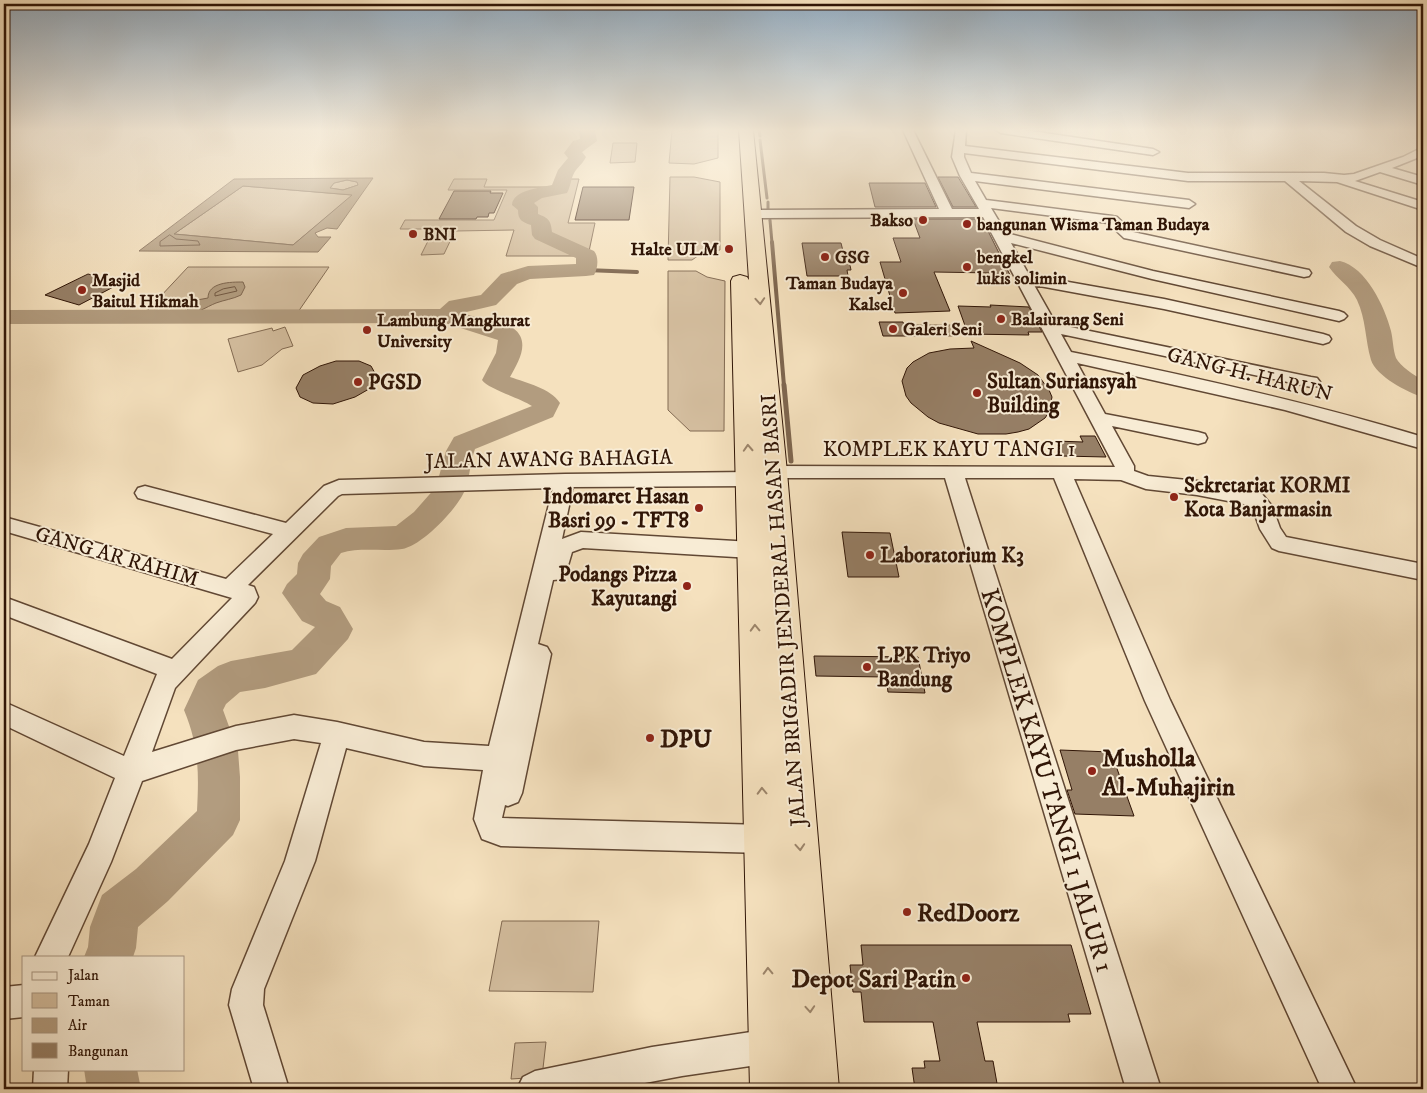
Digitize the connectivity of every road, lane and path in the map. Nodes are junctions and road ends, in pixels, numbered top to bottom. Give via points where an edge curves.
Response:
1 (736, 181) edge
2 (750, 181) edge
3 (932, 181) edge
4 (969, 181) edge
5 (1006, 181) edge
6 (1294, 181) edge
7 (1344, 181) edge
8 (1189, 204) dead end
9 (1423, 206) edge
10 (984, 208) junction
11 (947, 213) junction
12 (753, 214) junction
13 (1001, 236) junction
14 (1423, 264) edge
15 (1304, 273) dead end
16 (1022, 278) junction
17 (1339, 316) dead end
18 (1049, 327) junction
19 (1324, 338) dead end
20 (1065, 356) junction
21 (1311, 382) dead end
22 (1099, 418) junction
23 (1198, 438) dead end
24 (1423, 443) edge
25 (953, 472) junction
26 (1061, 472) junction
27 (1123, 474) junction
28 (762, 476) junction
29 (565, 481) junction
30 (145, 493) dead end
31 (4, 524) edge
32 (289, 530) junction
33 (752, 550) junction
34 (1423, 572) edge
35 (230, 589) junction
36 (4, 606) edge
37 (176, 672) junction
38 (757, 680) junction
39 (789, 683) junction
40 (4, 713) edge
41 (337, 734) junction
42 (499, 759) junction
43 (130, 772) junction
44 (508, 793) dead end
45 (764, 839) junction
46 (51, 956) edge
47 (22, 1002) edge
48 (4, 1003) edge
49 (771, 1046) junction
50 (51, 1070) edge
51 (50, 1089) edge
52 (271, 1089) edge
53 (534, 1089) edge
54 (773, 1089) edge
55 (816, 1089) edge
56 (1144, 1089) edge
57 (1340, 1089) edge

28 -> 1 highway, JALAN BRIGADIR JENDERAL HASAN BASRI
2 - 12 highway, JALAN BRIGADIR JENDERAL HASAN BASRI
3 - 11 street
4 - 10 street
5 - 8 street
6 - 14 street via 1351,229
7 - 9 street
10 - 11 street
10 - 13 street
10 - 15 street via 1112,220 1128,235
11 - 12 street
12 -> 28 highway, JALAN BRIGADIR JENDERAL HASAN BASRI
13 - 16 street
13 - 17 street via 1152,275
16 - 18 street
16 - 19 street
18 - 20 street
18 - 21 street
20 - 22 street
20 - 24 street, GANG H. HARUN via 1238,393
22 - 23 street
22 - 27 street via 1124,466
25 - 26 street, KOMPLEK KAYU TANGI 1
25 - 28 street, KOMPLEK KAYU TANGI 1
25 - 56 street, KOMPLEK KAYU TANGI 1 JALUR 1
26 - 27 street, KOMPLEK KAYU TANGI 1
26 - 57 street via 1158,701
27 - 34 street, KOMPLEK KAYU TANGI 1 via 1146,482 1254,499 1262,506 1279,543
28 - 29 street, JALAN AWANG BAHAGIA
28 - 33 highway, JALAN BRIGADIR JENDERAL HASAN BASRI
28 - 39 highway, JALAN BRIGADIR JENDERAL HASAN BASRI via 780,582
29 - 32 street, JALAN AWANG BAHAGIA via 349,486 331,492
29 - 42 street
30 - 32 street
31 - 35 street, GANG AR RAHIM
32 - 35 street
38 -> 33 highway, JALAN BRIGADIR JENDERAL HASAN BASRI
33 - 44 street via 601,540 580,540 563,547
35 - 37 street via 246,593 244,602
36 - 37 street
37 - 43 street via 165,682
38 - 39 highway
45 -> 38 highway, JALAN BRIGADIR JENDERAL HASAN BASRI
39 -> 55 highway, JALAN BRIGADIR JENDERAL HASAN BASRI
40 - 43 street
41 - 42 street via 424,754
41 - 43 street via 294,727 236,738
41 - 52 street via 300,862 248,988 246,1004
42 - 45 street via 488,819 492,829 501,832
43 - 46 street via 97,861
49 -> 45 highway, JALAN BRIGADIR JENDERAL HASAN BASRI
47 - 48 street
49 - 53 street via 710,1053
49 - 54 highway, JALAN BRIGADIR JENDERAL HASAN BASRI
50 - 51 street

